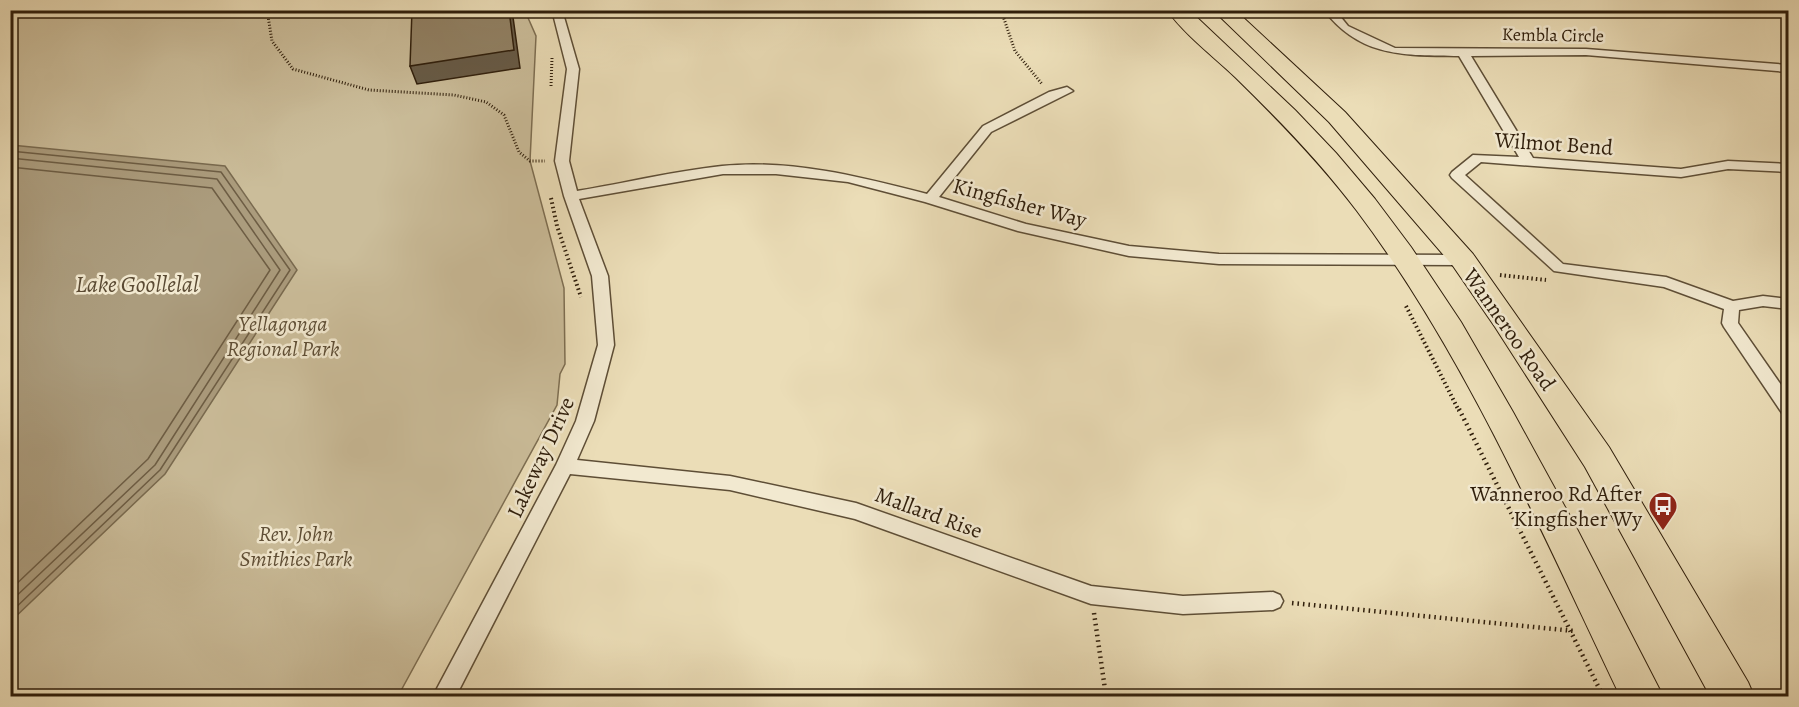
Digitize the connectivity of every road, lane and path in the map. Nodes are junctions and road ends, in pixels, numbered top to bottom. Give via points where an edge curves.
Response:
1 (267, 10) edge
2 (1001, 10) edge
3 (1178, 10) edge
4 (1223, 10) edge
5 (1329, 10) edge
6 (563, 11) edge
7 (552, 53) dead end
8 (1463, 53) junction
9 (1788, 68) edge
10 (552, 88) dead end
11 (1067, 91) dead end
12 (1053, 95) junction
13 (546, 151) dead end
14 (554, 161) junction
15 (1529, 163) junction
16 (1788, 168) edge
17 (546, 170) dead end
18 (549, 191) dead end
19 (571, 196) junction
20 (930, 199) junction
21 (1463, 260) junction
22 (1407, 261) junction
23 (1402, 298) dead end
24 (583, 302) dead end
25 (1788, 304) edge
26 (1732, 306) junction
27 (1788, 408) edge
28 (565, 465) junction
29 (1091, 595) junction
30 (1273, 601) joint
31 (1572, 631) junction
32 (1613, 639) junction
33 (444, 696) edge
34 (1106, 696) edge
35 (1603, 696) edge
36 (1642, 696) edge
37 (1733, 696) edge

1 - 14 path via 269,33 294,69 371,90 477,99 502,112 512,129 516,149 530,161
2 - 12 path via 1008,39 1024,65
3 - 22 highway via 1286,113 1348,181
4 - 21 highway, Wanneroo Road via 1338,117
5 - 8 street, Kembla Circle via 1344,28 1395,51
6 - 14 street, Lakeway Drive via 573,69
7 - 10 path
8 - 9 street, Kembla Circle via 1586,52
8 - 15 street
11 - 12 street
12 - 20 street via 987,129
13 - 14 path
14 - 17 path
14 - 19 street, Lakeway Drive
15 - 16 street, Wilmot Bend via 1681,173 1728,165
15 - 26 street, Wilmot Bend via 1478,158 1457,175 1559,268 1666,282
18 - 24 path
19 - 20 street, Kingfisher Way via 723,171 776,170 848,177
19 - 28 street, Lakeway Drive via 600,276 606,345 585,421
20 - 22 street, Kingfisher Way via 1023,228 1129,251 1219,259
21 - 22 street, Kingfisher Way
21 - 37 highway, Wanneroo Road via 1597,457
22 - 32 highway via 1447,323 1532,474
23 - 31 path
25 - 26 street via 1763,301
26 - 27 street via 1730,323
28 - 29 street, Mallard Rise via 730,483 856,511
28 - 33 street, Lakeway Drive
29 - 30 street, Mallard Rise via 1184,605
29 - 34 path
30 - 31 path
31 - 32 path
31 - 35 path
32 - 36 highway

